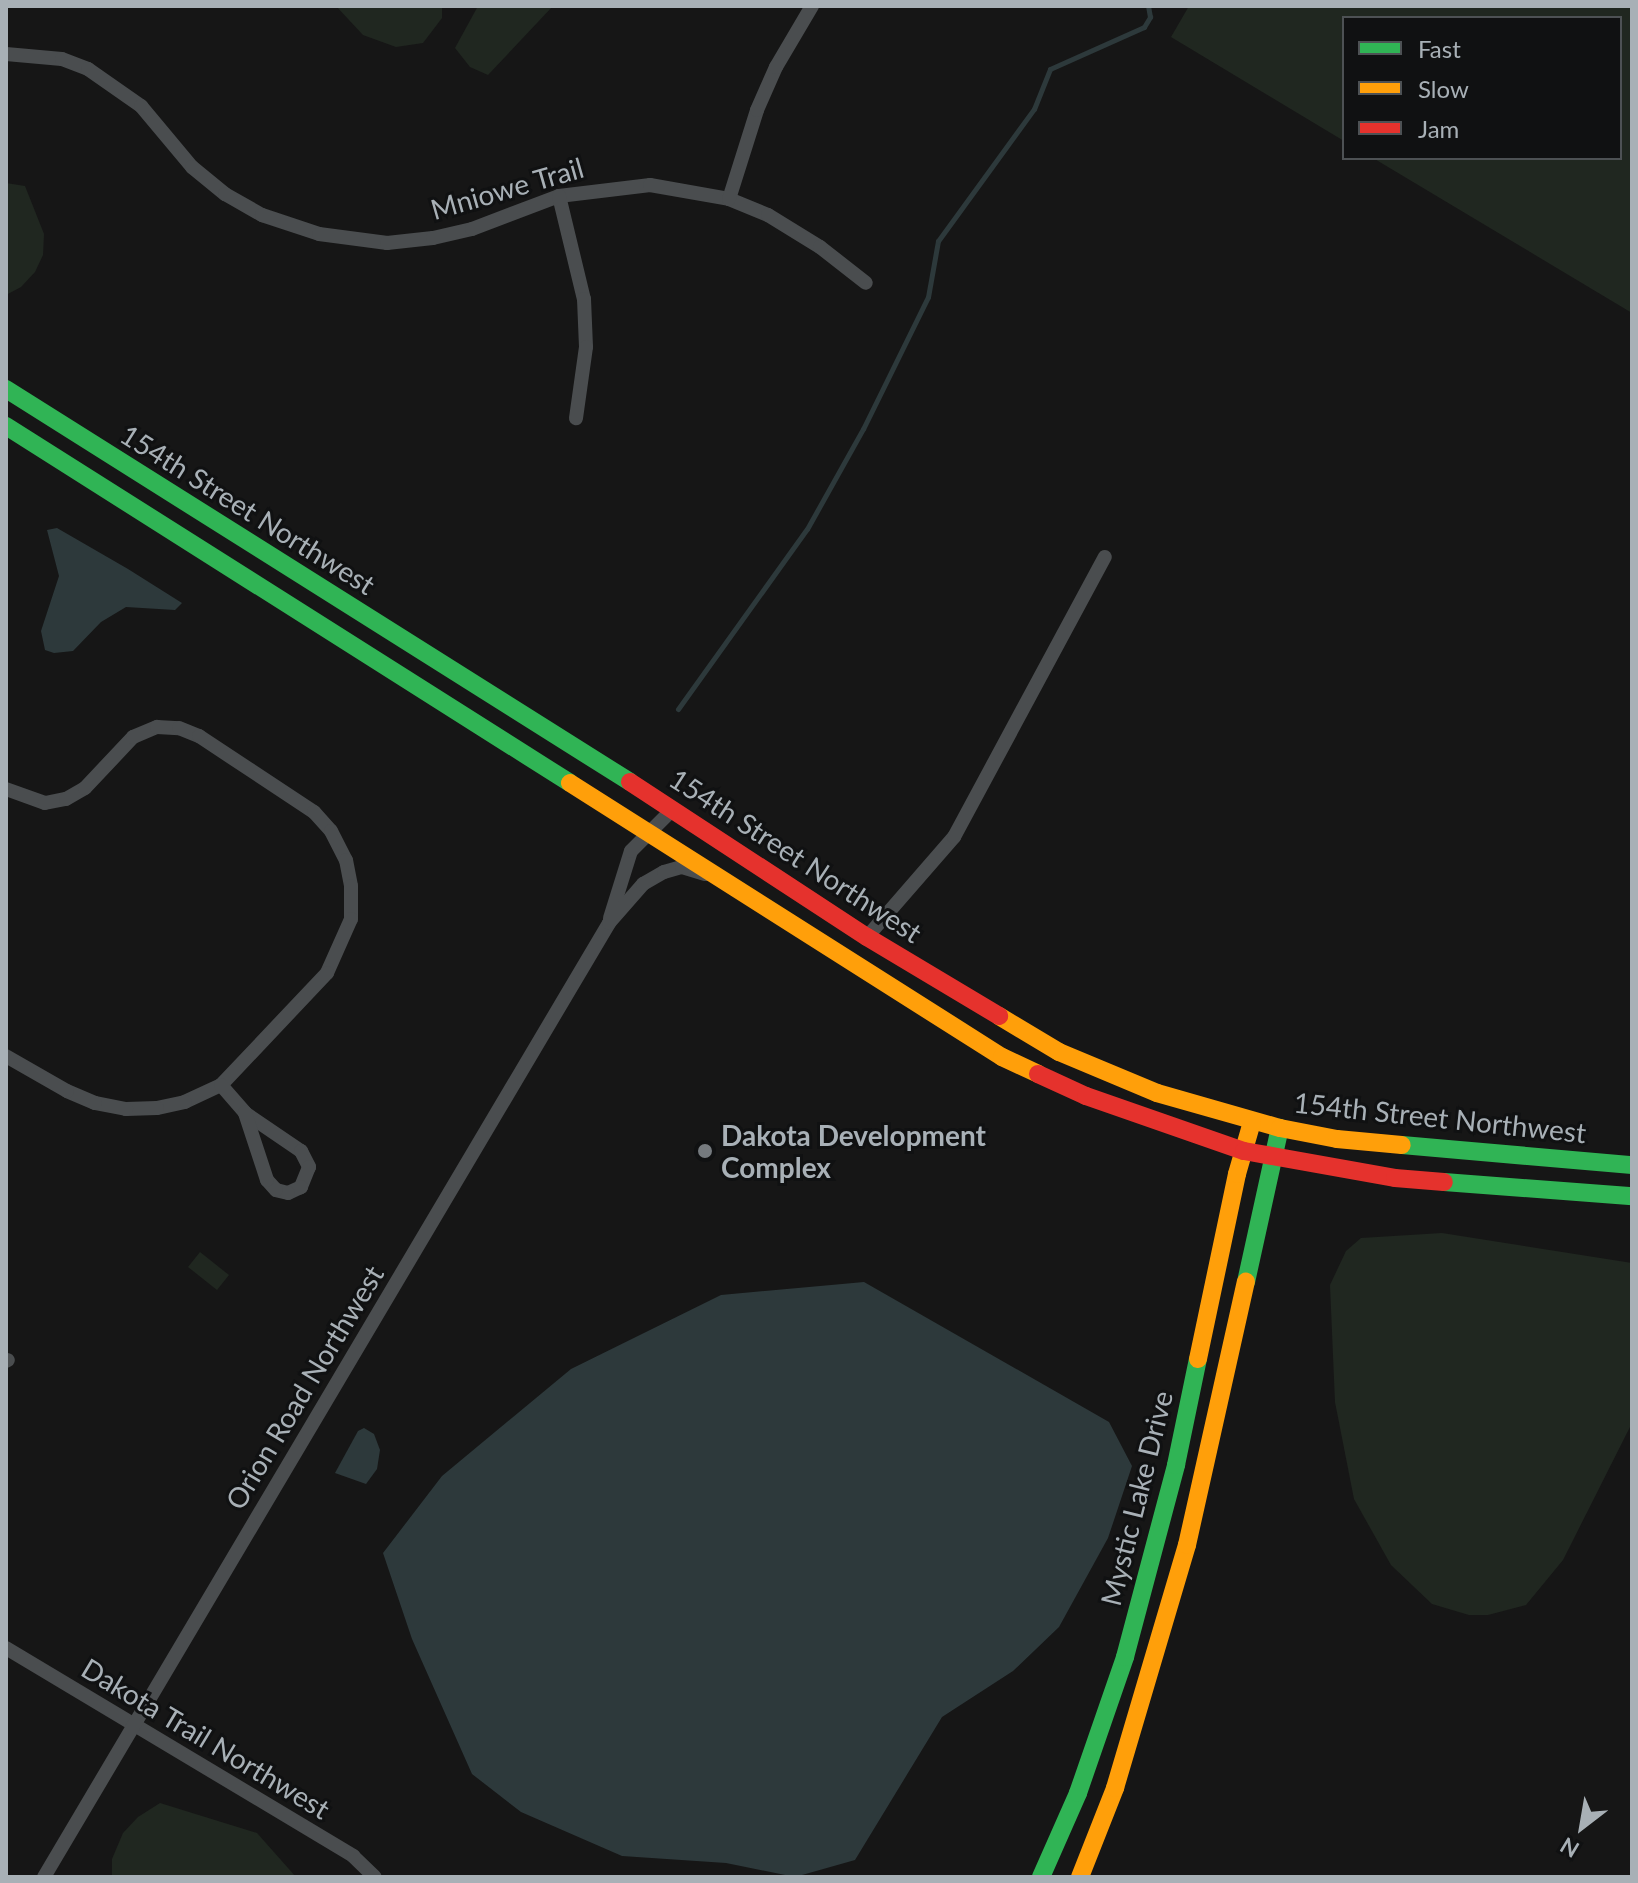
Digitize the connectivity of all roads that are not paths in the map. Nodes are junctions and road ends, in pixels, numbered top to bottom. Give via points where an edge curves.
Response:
1 (812, 6) edge
2 (6, 54) edge
3 (559, 196) junction
4 (729, 199) junction
5 (866, 283) dead end
6 (6, 389) edge
7 (576, 418) dead end
8 (6, 426) edge
9 (1105, 557) dead end
10 (6, 789) edge
11 (673, 809) junction
12 (649, 834) junction
13 (721, 878) junction
14 (609, 923) junction
15 (867, 937) junction
16 (6, 1056) edge
17 (221, 1085) junction
18 (245, 1113) junction
19 (1252, 1122) junction
20 (1280, 1128) junction
21 (1244, 1151) junction
22 (1273, 1156) junction
23 (1632, 1165) edge
24 (1632, 1196) edge
25 (6, 1648) edge
26 (134, 1726) junction
27 (44, 1877) edge
28 (375, 1877) edge
29 (1041, 1877) edge
30 (1080, 1877) edge

1 - 4 street via 764,96
2 - 3 street, Mniowe Trail via 62,59 88,69 141,106 192,167 225,194 262,215 337,239 387,243 433,238
3 - 4 street, Mniowe Trail via 650,185
3 - 7 street via 584,299 586,347
4 - 5 street, Mniowe Trail via 768,215
6 - 11 street, 154th Street Northwest
8 - 12 street, 154th Street Northwest
9 - 15 street via 954,837
10 - 17 street via 45,803 66,799 85,788 133,737 157,727 179,728 292,794 331,831 346,860 351,886 345,939 327,973
11 - 12 street, Orion Road Northwest
11 - 15 street, 154th Street Northwest
12 - 13 street, 154th Street Northwest
12 - 14 street, Orion Road Northwest via 631,851
13 - 14 street, Orion Road Northwest via 682,867 664,872 643,884
13 - 21 street, 154th Street Northwest via 1002,1057 1086,1096
14 - 26 street, Orion Road Northwest
15 - 19 street, 154th Street Northwest via 1059,1052 1157,1093
16 - 17 street via 67,1091 126,1109 185,1102
17 - 18 street
18 - 18 street via 267,1180 288,1193 301,1187 309,1167 301,1151
19 - 20 street, 154th Street Northwest
19 - 21 street, Mystic Lake Drive
20 - 22 street, Mystic Lake Drive
20 - 23 street, 154th Street Northwest via 1337,1139
21 - 22 street, 154th Street Northwest
21 - 29 street, Mystic Lake Drive via 1176,1465 1125,1657 1078,1793
22 - 24 street, 154th Street Northwest via 1395,1178
22 - 30 street, Mystic Lake Drive via 1187,1545 1115,1788
25 - 26 street, Dakota Trail Northwest
26 - 27 street, Orion Road Northwest
26 - 28 street, Dakota Trail Northwest via 353,1856

